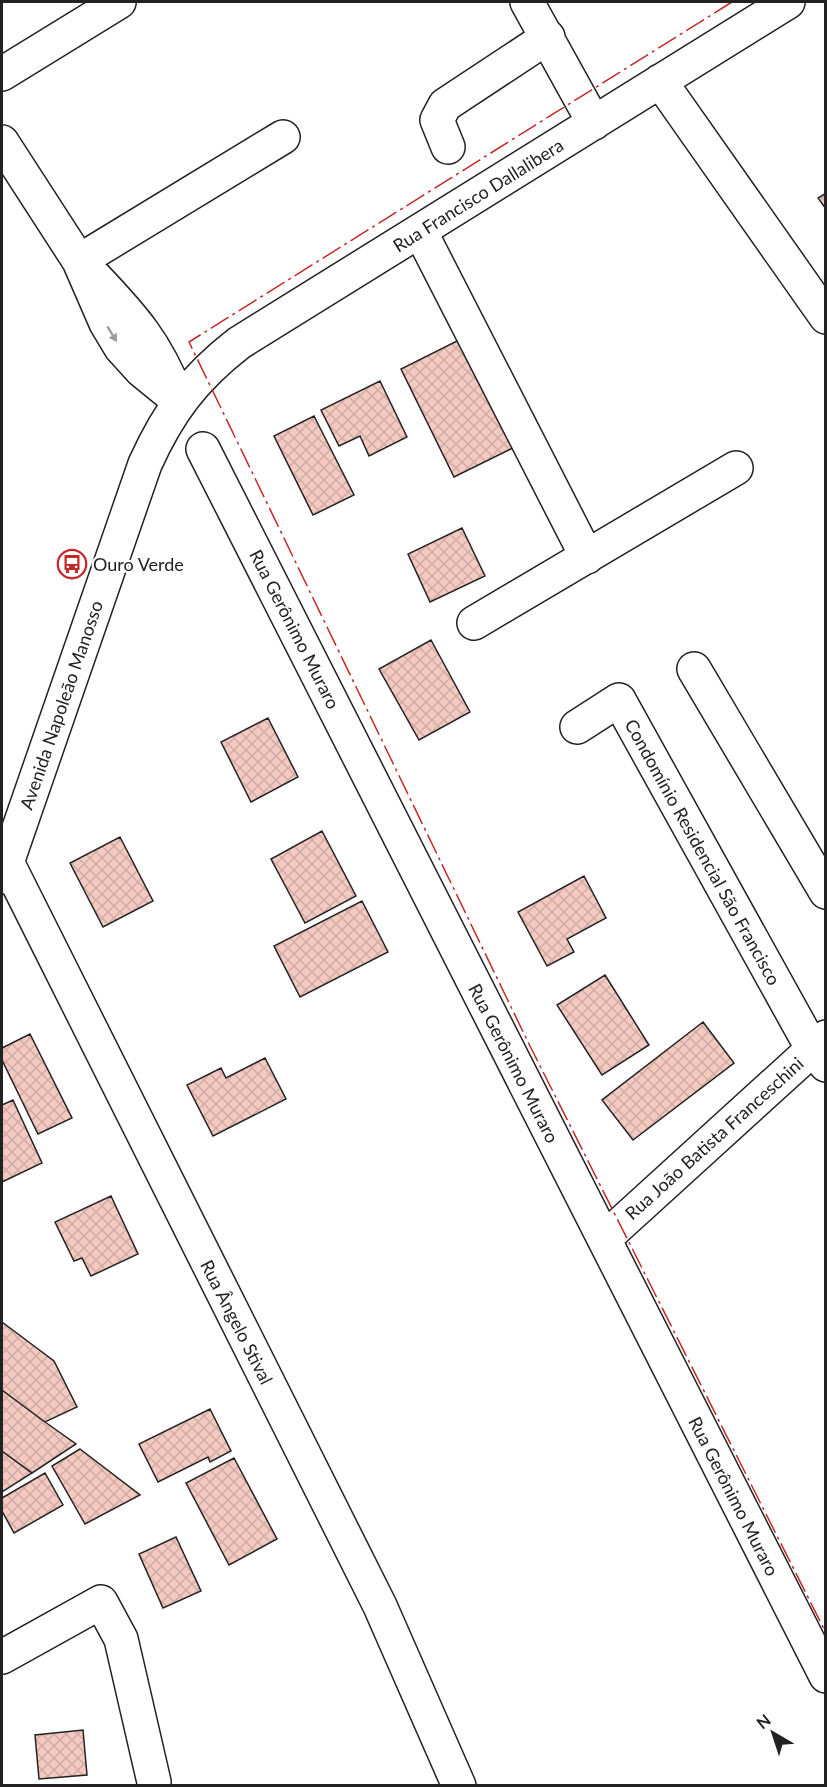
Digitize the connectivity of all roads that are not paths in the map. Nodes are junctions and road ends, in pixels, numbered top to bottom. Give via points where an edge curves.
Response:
1 (119, 2) edge
2 (527, 2) edge
3 (788, 2) edge
4 (548, 37) junction
5 (2, 74) edge
6 (660, 81) junction
7 (594, 123) junction
8 (284, 137) dead end
9 (2, 142) edge
10 (448, 147) dead end
11 (420, 231) junction
12 (79, 261) junction
13 (825, 317) edge
14 (179, 401) junction
15 (203, 449) dead end
16 (736, 468) dead end
17 (586, 557) junction
18 (474, 623) dead end
19 (694, 669) dead end
20 (577, 727) dead end
21 (4, 870) edge
22 (825, 892) edge
23 (821, 1050) edge
24 (604, 1239) junction
25 (2, 1657) edge
26 (825, 1676) edge
27 (154, 1782) dead end
28 (459, 1785) edge

1 - 5 street
2 - 4 street
3 - 6 street, Rua Francisco Dallalibera
4 - 7 street
4 - 10 street via 446,105 437,120
6 - 7 street, Rua Francisco Dallalibera
6 - 13 street
7 - 11 street, Rua Francisco Dallalibera
8 - 12 street
9 - 12 street
11 - 14 street, Rua Francisco Dallalibera via 239,343 217,360
11 - 17 street
12 - 14 street via 147,334
14 - 21 street, Avenida Napoleão Manosso via 145,464
15 - 24 street, Rua Gerônimo Muraro
16 - 17 street
17 - 18 street
19 - 22 street
20 - 23 street, Condomínio Residencial São Francisco via 619,700
21 - 28 street, Rua Ângelo Stival via 380,1606
23 - 24 street, Rua João Batista Franceschini
24 - 26 street, Rua Gerônimo Muraro
25 - 27 street via 101,1602 121,1639

